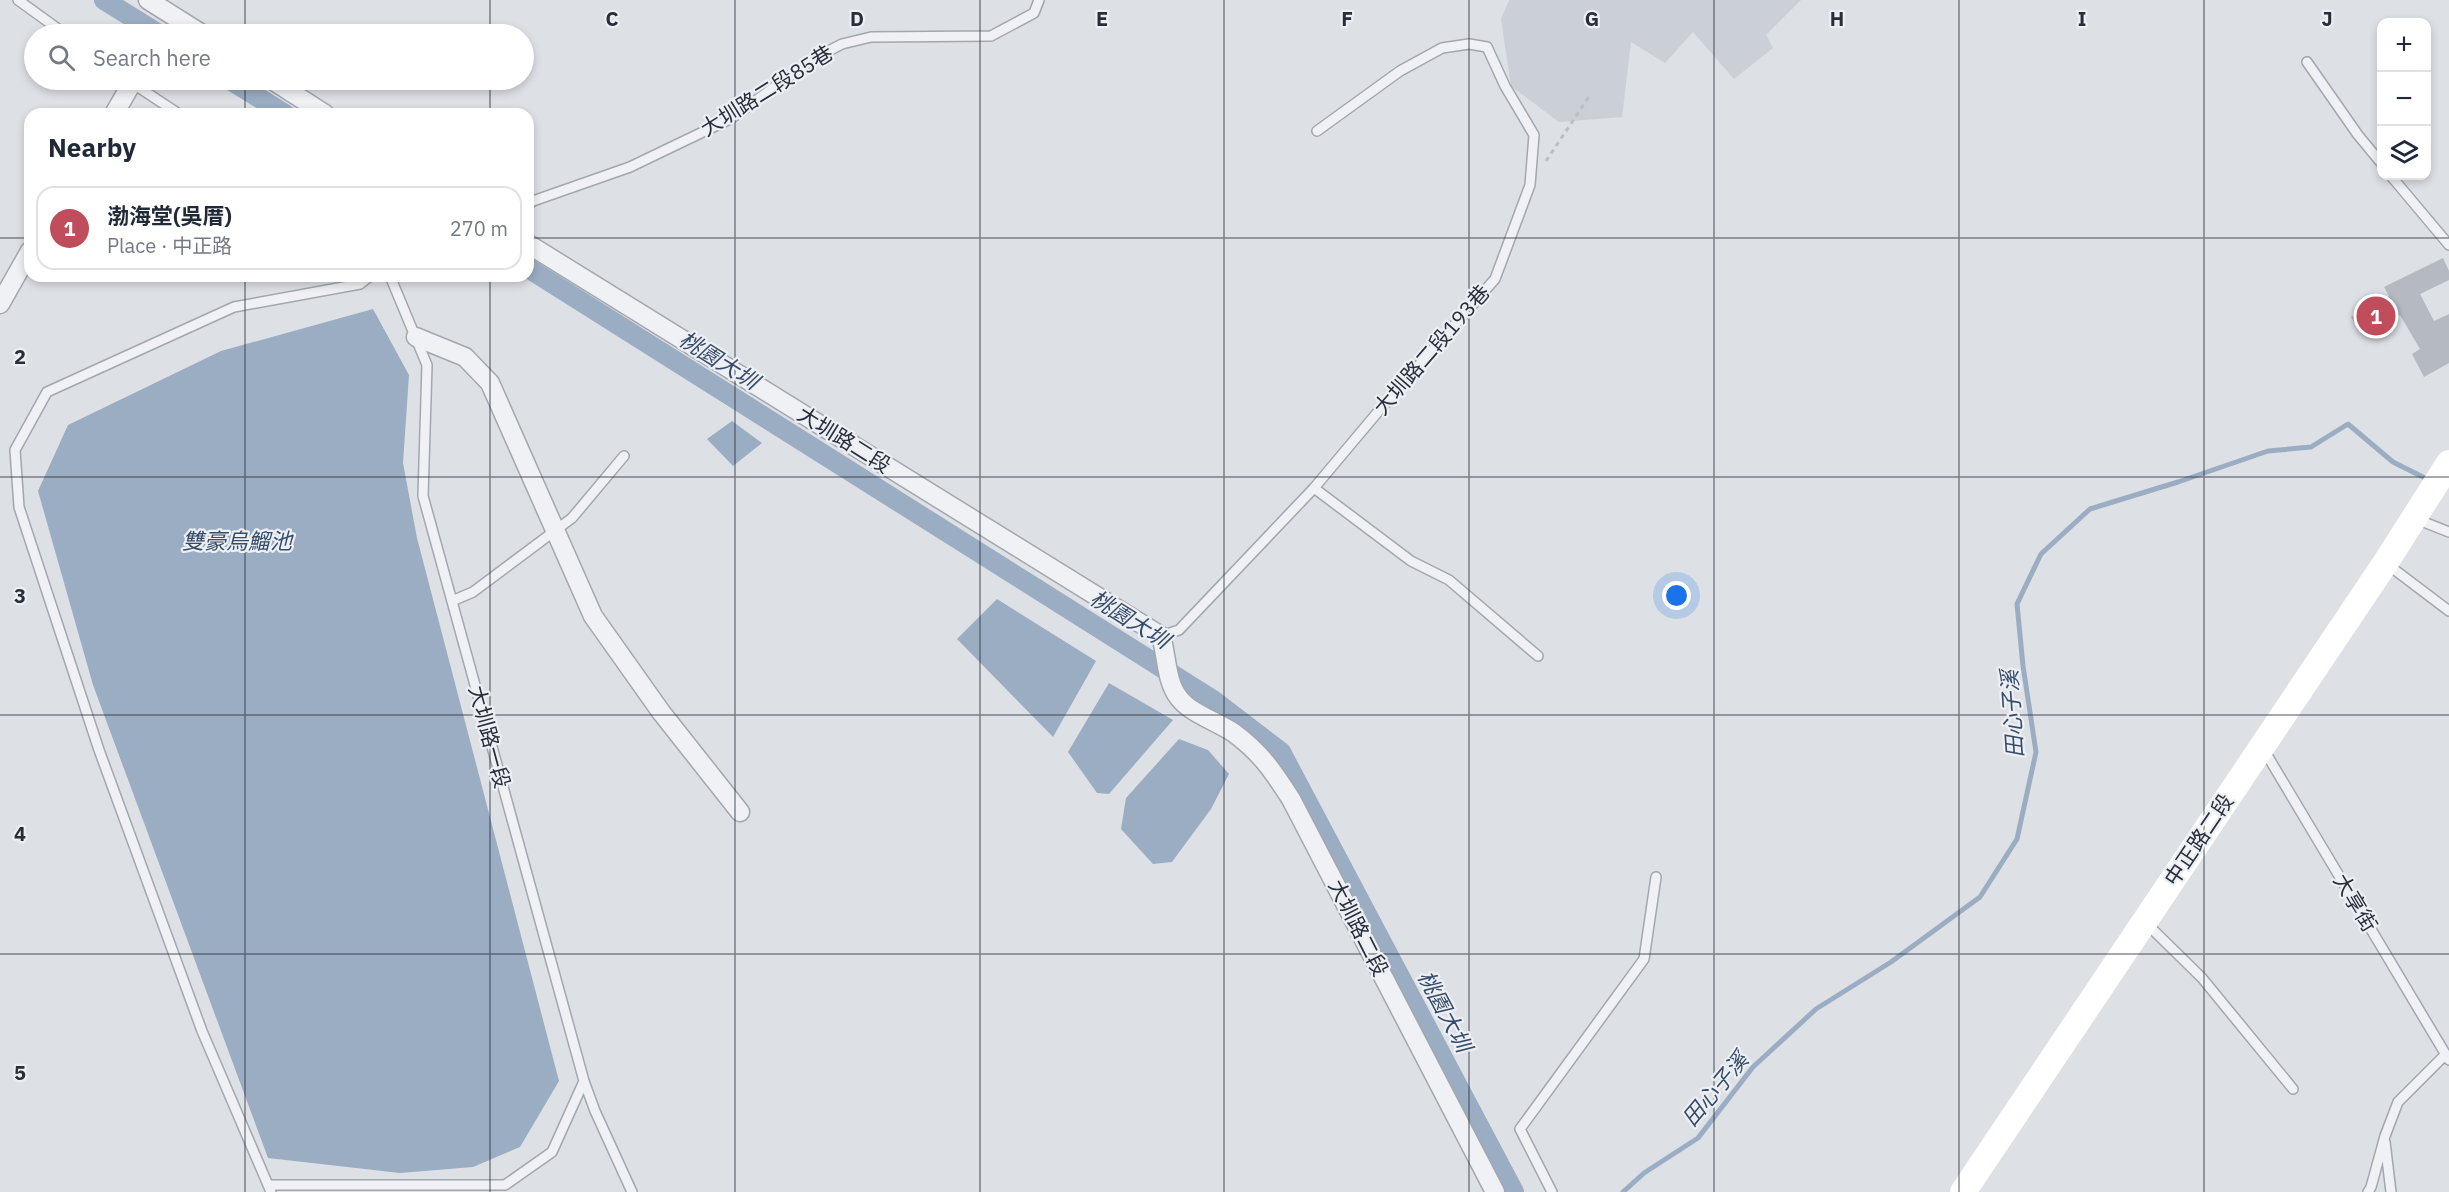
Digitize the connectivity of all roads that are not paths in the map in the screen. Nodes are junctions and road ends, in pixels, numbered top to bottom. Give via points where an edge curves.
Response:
1 (18, 0) edge
2 (148, 0) edge
3 (1039, 0) edge
4 (52, 24) edge
5 (186, 24) edge
6 (2307, 62) dead end
7 (126, 90) edge
8 (143, 90) edge
9 (288, 90) edge
10 (117, 108) edge
11 (170, 108) edge
12 (316, 108) edge
13 (1317, 131) dead end
14 (2377, 158) edge
15 (2394, 180) edge
16 (534, 201) edge
17 (2449, 245) edge
18 (534, 248) edge
19 (24, 260) edge
20 (362, 282) edge
21 (393, 282) edge
22 (3, 293) edge
23 (416, 337) junction
24 (624, 456) dead end
25 (2449, 463) edge
26 (1314, 488) junction
27 (2414, 518) junction
28 (555, 531) junction
29 (2449, 532) edge
30 (2385, 562) junction
31 (452, 602) junction
32 (2449, 611) edge
33 (1161, 636) junction
34 (1538, 656) dead end
35 (2262, 747) junction
36 (740, 812) dead end
37 (1656, 877) dead end
38 (2145, 922) junction
39 (2447, 1057) edge
40 (584, 1081) junction
41 (2293, 1089) dead end
42 (2385, 1137) junction
43 (270, 1189) edge
44 (632, 1192) edge
45 (1495, 1192) edge
46 (1552, 1192) edge
47 (1963, 1192) edge
48 (2368, 1192) edge
49 (2391, 1192) edge

1 - 4 lane
2 - 5 street
3 - 16 lane, 大圳路二段85巷 via 1034,13 991,36 871,37 842,44 813,59 732,118 630,167
6 - 14 lane
7 - 10 street
8 - 11 lane
9 - 12 street
13 - 26 lane, 大圳路二段193巷 via 1400,71 1442,48 1469,44 1487,47 1534,135 1530,185 1495,279
15 - 17 lane
18 - 33 street, 大圳路二段
19 - 22 street
20 - 43 lane via 234,307 47,392 15,450 19,507 99,750 202,1031
21 - 23 lane, 大圳路一段
23 - 28 street via 465,357 490,383
23 - 31 lane, 大圳路一段 via 427,365 423,496
24 - 28 lane via 572,518
25 - 27 main road, 中正路二段
26 - 33 lane, 大圳路二段193巷 via 1179,630
26 - 34 lane via 1411,561 1449,580
27 - 29 lane
27 - 30 main road, 中正路二段
28 - 31 lane via 473,592
28 - 36 street via 593,616 661,712
30 - 32 lane
30 - 35 main road, 中正路二段
31 - 40 lane, 大圳路一段
33 - 45 street, 大圳路二段 via 1170,682 1179,699 1233,733 1268,762 1291,799
35 - 38 main road, 中正路二段
35 - 39 lane, 大享街
37 - 46 lane via 1644,959 1520,1129
38 - 41 lane via 2202,978
38 - 47 main road, 中正路二段
39 - 42 lane via 2398,1102
40 - 43 lane via 552,1152 505,1185
40 - 44 lane, 大圳路一段
42 - 48 lane
42 - 49 lane

